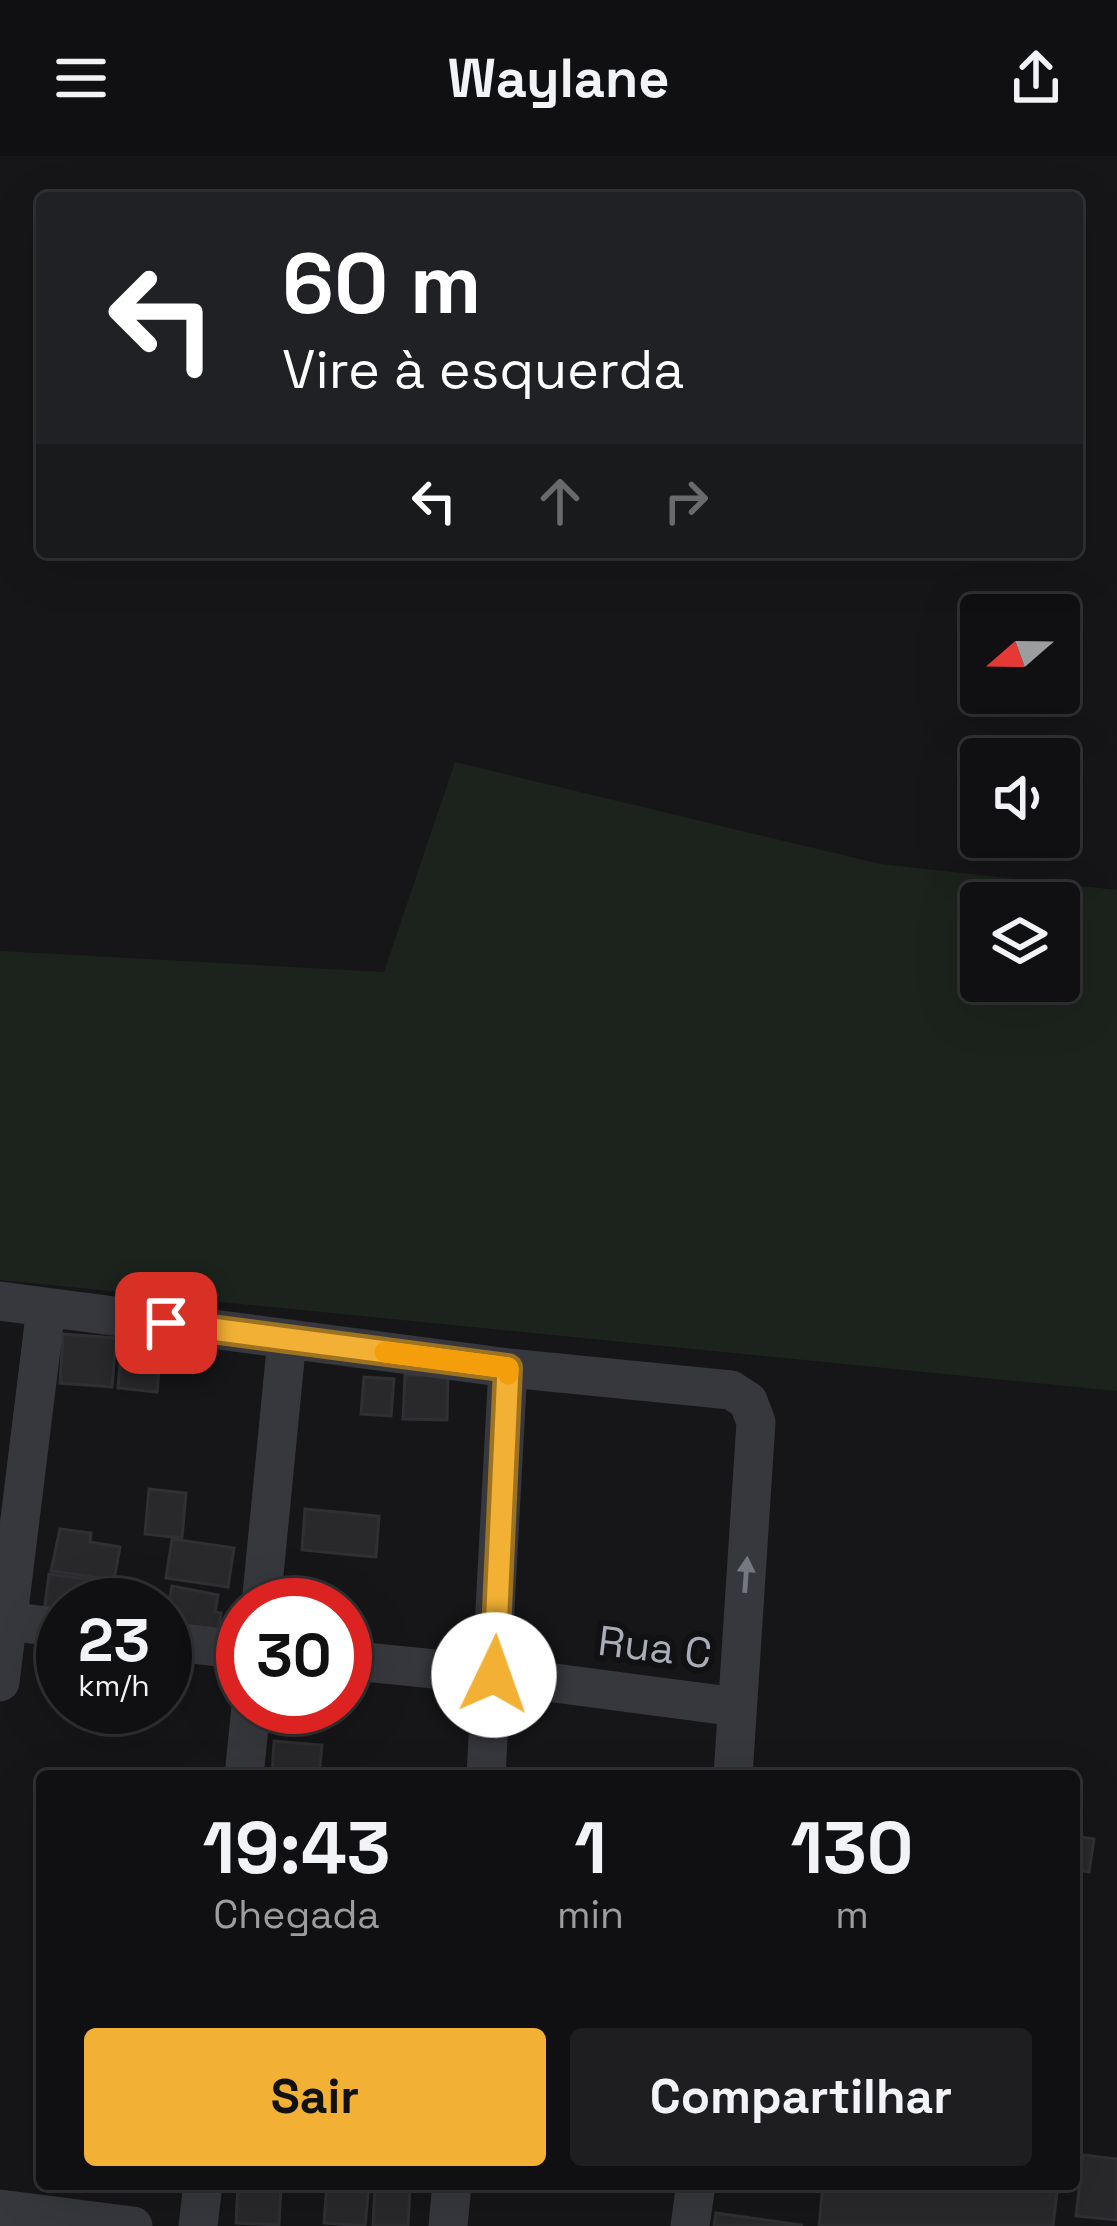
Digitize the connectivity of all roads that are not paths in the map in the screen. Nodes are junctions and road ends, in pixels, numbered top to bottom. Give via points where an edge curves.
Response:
1 (0, 1301) edge
2 (46, 1308) junction
3 (286, 1339) junction
4 (508, 1368) junction
5 (264, 1578) edge
6 (7, 1622) junction
7 (36, 1625) edge
8 (372, 1663) edge
9 (494, 1675) junction
10 (0, 1682) edge
11 (737, 1707) junction
12 (248, 1734) edge
13 (245, 1770) edge
14 (486, 1770) edge
15 (733, 1770) edge
16 (202, 2190) edge
17 (451, 2190) edge
18 (695, 2190) edge
19 (0, 2209) edge
20 (133, 2226) edge
21 (198, 2226) edge
22 (448, 2226) edge
23 (690, 2226) edge

1 - 2 street
2 - 3 street
2 - 6 street
3 - 4 street
3 - 5 street
4 - 9 street
11 -> 4 street via 756,1422 748,1401 731,1390
6 - 7 street
6 - 10 street
8 - 9 street, Rua C
9 - 11 street, Rua C
9 - 14 street
11 - 15 street
12 - 13 street
16 - 21 street
17 - 22 street
18 - 23 street
19 - 20 street

